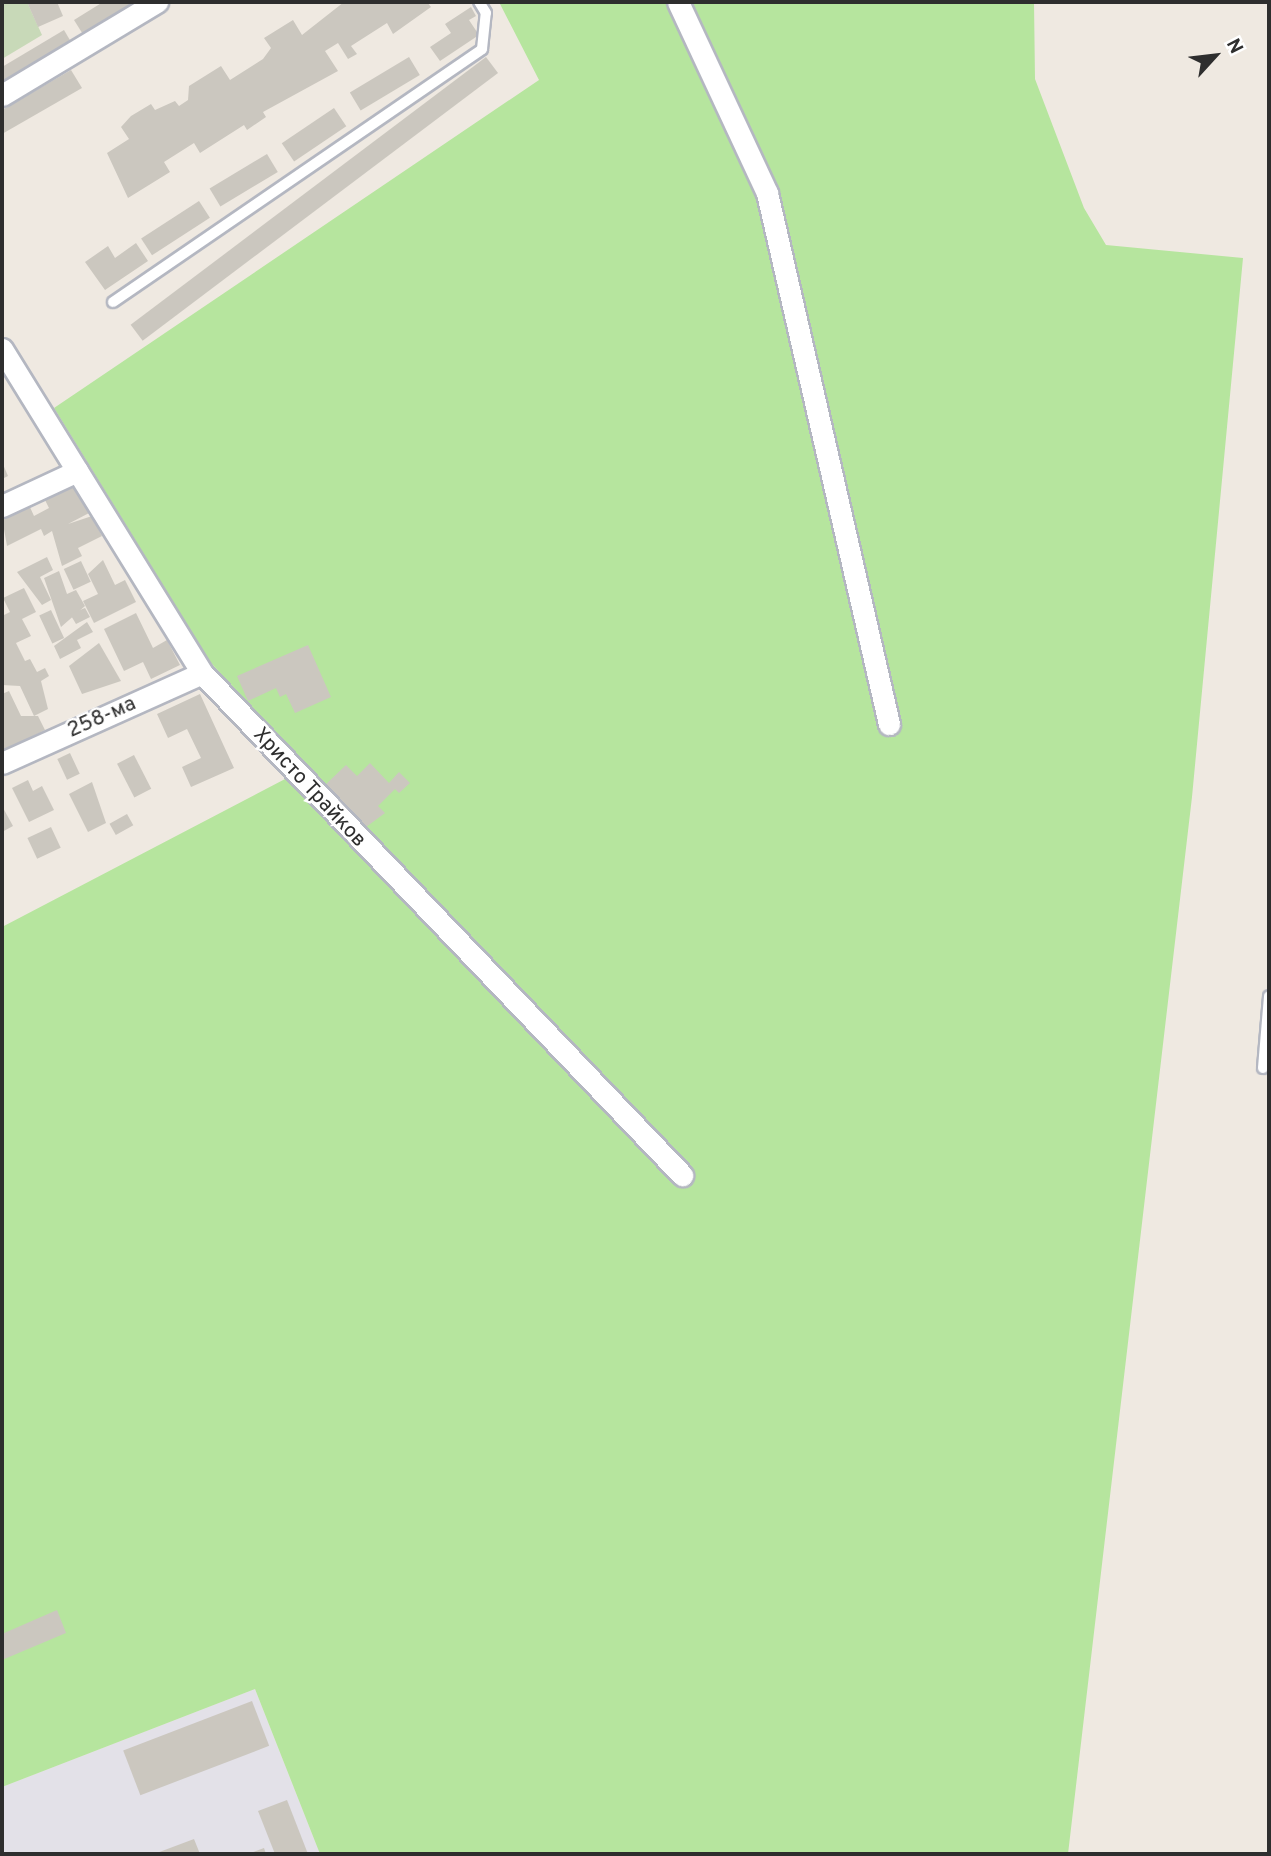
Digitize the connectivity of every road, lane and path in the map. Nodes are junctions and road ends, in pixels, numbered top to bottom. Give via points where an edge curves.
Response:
1 (157, 2) edge
2 (479, 2) edge
3 (678, 2) edge
4 (2, 95) edge
5 (113, 302) dead end
6 (2, 349) edge
7 (77, 471) junction
8 (2, 506) edge
9 (202, 673) junction
10 (889, 724) dead end
11 (2, 763) edge
12 (1269, 996) edge
13 (1263, 1068) dead end
14 (682, 1175) dead end

1 - 4 street
2 - 5 lane via 486,13 482,49
3 - 10 street via 767,193
6 - 7 street, Христо Трайков
7 - 8 street
7 - 9 street, Христо Трайков
9 - 11 street, 258-ма
9 - 14 street, Христо Трайков
12 - 13 lane

